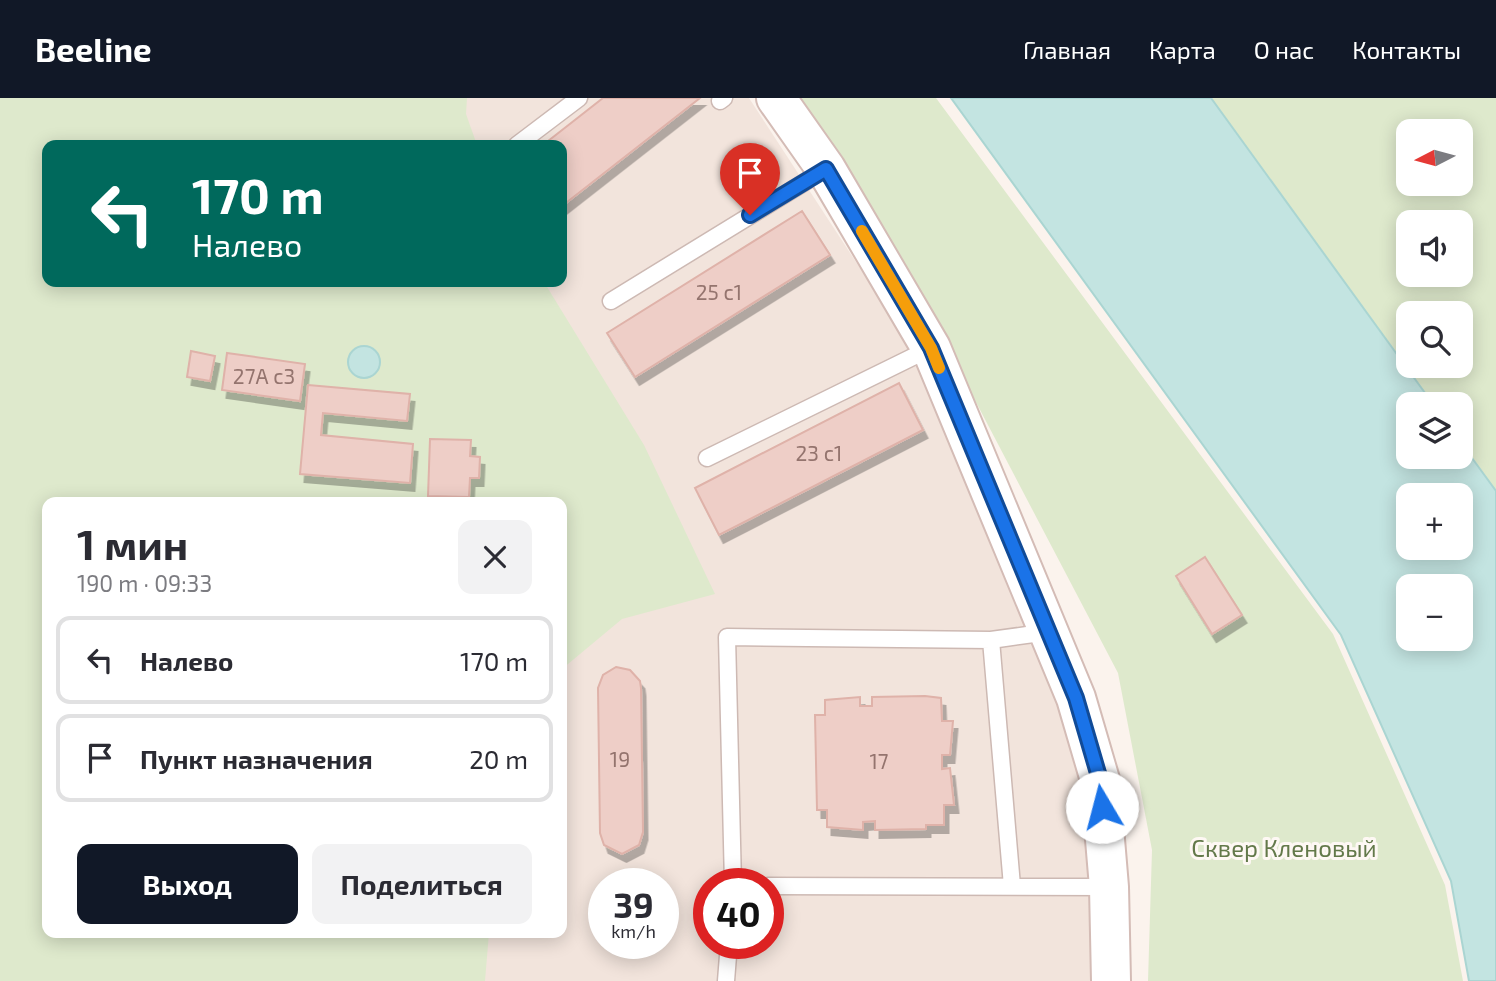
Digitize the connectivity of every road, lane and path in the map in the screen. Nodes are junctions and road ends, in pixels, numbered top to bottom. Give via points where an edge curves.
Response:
1 (579, 98) edge
2 (776, 98) edge
3 (524, 140) edge
4 (826, 169) junction
5 (611, 300) dead end
6 (931, 348) junction
7 (707, 458) dead end
8 (1048, 632) junction
9 (991, 640) junction
10 (733, 868) edge
11 (784, 886) edge
12 (1012, 886) junction
13 (1109, 887) junction
14 (728, 959) edge
15 (726, 981) edge
16 (1111, 981) edge

1 - 3 lane
2 - 4 street
4 - 5 lane
4 - 6 street
6 - 7 lane
6 - 8 street
8 - 9 lane
8 - 13 street via 1076,698 1100,780
9 - 10 lane via 727,637
9 - 12 lane
11 - 12 lane
12 - 13 lane
13 - 16 street
14 - 15 lane

